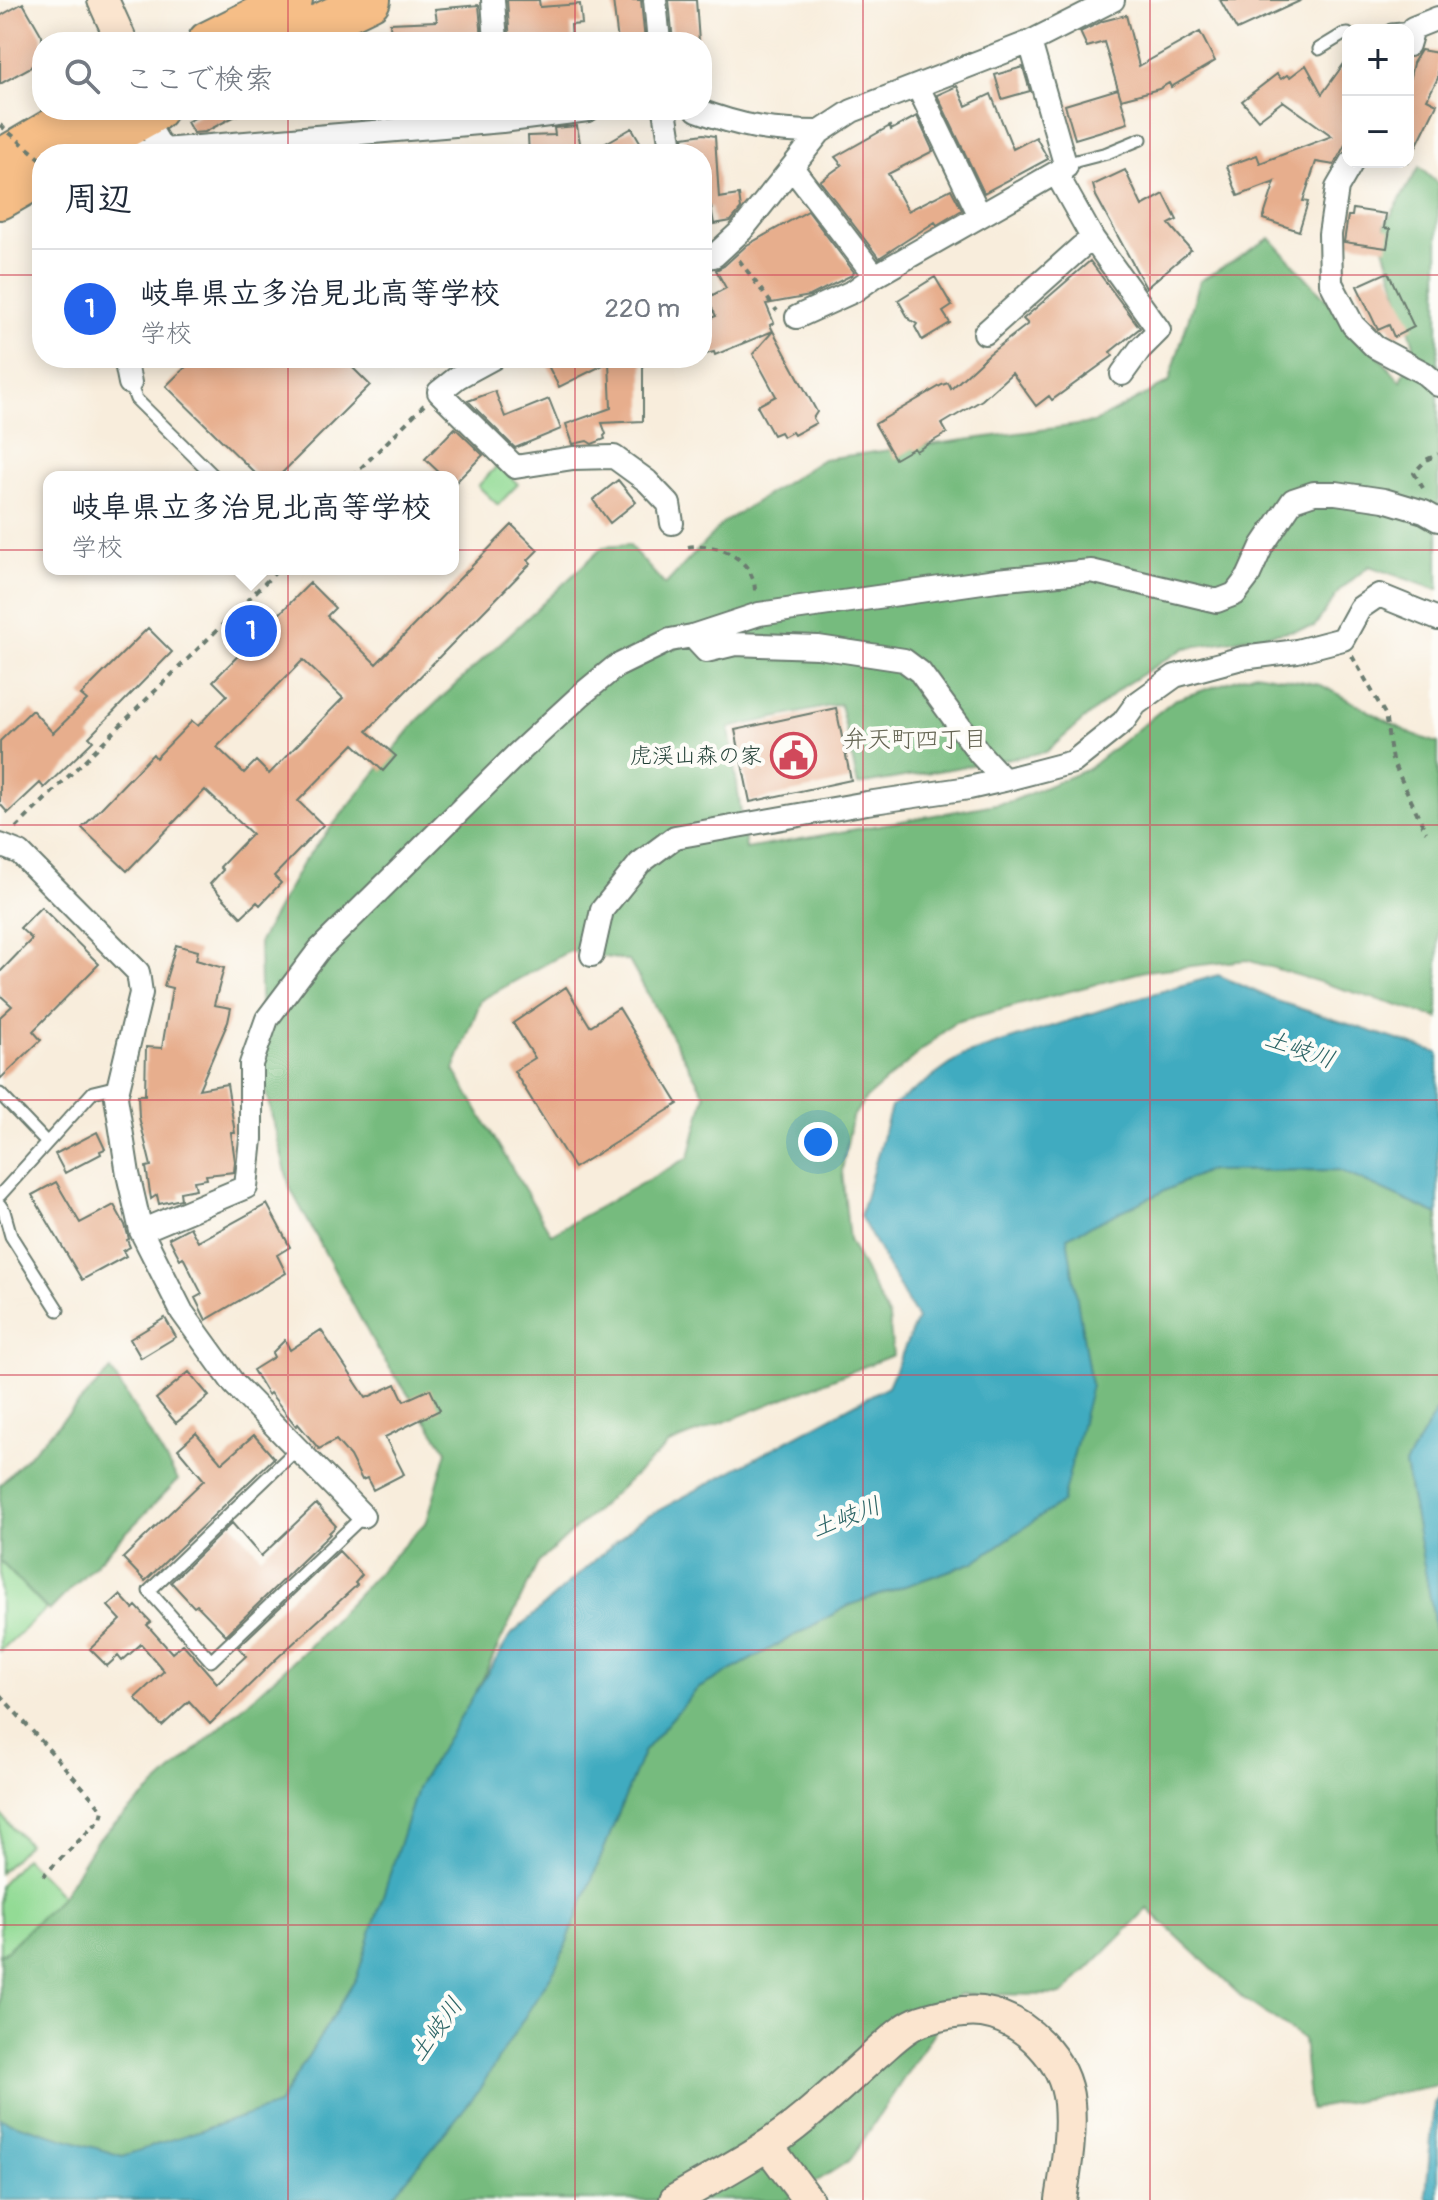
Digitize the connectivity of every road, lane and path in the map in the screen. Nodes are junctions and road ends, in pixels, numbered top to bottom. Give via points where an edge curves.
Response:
1 (103, 0) edge
2 (292, 0) edge
3 (370, 0) edge
4 (493, 0) edge
5 (655, 0) edge
6 (1113, 0) edge
7 (1438, 18) edge
8 (1414, 29) edge
9 (117, 32) edge
10 (228, 32) edge
11 (304, 32) edge
12 (495, 32) edge
13 (658, 32) edge
14 (1342, 35) edge
15 (1030, 42) junction
16 (1319, 49) dead end
17 (918, 87) junction
18 (712, 116) edge
19 (68, 120) edge
20 (251, 120) edge
21 (667, 120) edge
22 (151, 122) edge
23 (0, 125) edge
24 (820, 132) junction
25 (1141, 139) dead end
26 (101, 144) edge
27 (128, 144) edge
28 (670, 144) edge
29 (32, 152) edge
30 (0, 160) edge
31 (1349, 168) edge
32 (793, 169) junction
33 (1061, 170) junction
34 (32, 181) edge
35 (0, 199) edge
36 (980, 216) junction
37 (1093, 239) junction
38 (727, 244) junction
39 (712, 256) edge
40 (875, 276) junction
41 (797, 317) joint
42 (985, 333) dead end
43 (127, 368) edge
44 (475, 368) edge
45 (1122, 374) dead end
46 (130, 383) joint
47 (1438, 385) edge
48 (439, 392) junction
49 (1438, 454) edge
50 (209, 471) edge
51 (358, 471) edge
52 (1431, 516) edge
53 (672, 523) dead end
54 (688, 547) dead end
55 (273, 575) edge
56 (748, 618) junction
57 (1438, 619) edge
58 (692, 636) junction
59 (1343, 639) junction
60 (1004, 780) junction
61 (1426, 832) dead end
62 (3, 846) edge
63 (592, 955) dead end
64 (118, 1086) junction
65 (0, 1094) edge
66 (47, 1143) junction
67 (0, 1195) edge
68 (0, 1205) edge
69 (141, 1231) junction
70 (58, 1310) dead end
71 (296, 1450) junction
72 (363, 1516) joint
73 (0, 1695) edge
74 (43, 1876) dead end
75 (768, 2146) junction
76 (675, 2200) edge
77 (808, 2200) edge
78 (1061, 2200) edge

1 - 9 street
2 - 10 highway
3 - 11 highway
4 - 12 street
5 - 13 street
6 - 15 street
7 - 8 street
14 - 16 lane
15 - 17 street
15 - 33 street
17 - 24 street via 852,111
17 - 36 street
18 - 24 street via 776,132
19 - 30 highway
20 - 22 street
21 - 28 street
22 - 26 highway
22 - 27 street
23 - 29 path, bridge
24 - 32 street
25 - 33 lane
31 - 47 street via 1337,188 1330,234 1331,283 1353,325 1375,347
32 - 38 street
32 - 40 street
33 - 36 street
33 - 37 street
34 - 35 highway
36 - 40 street
37 - 42 street
37 - 45 street via 1159,330
38 - 39 street
38 - 41 path via 782,317
40 - 41 street
43 - 46 street
44 - 48 street
46 - 50 lane via 136,399
48 - 51 path
48 - 53 street via 515,467 614,457 669,504
49 - 52 path via 1414,473
52 - 56 street via 1384,500 1336,493 1293,500 1248,577 1235,594 1217,601 1091,571
54 - 56 path via 714,547 747,565 756,584
55 - 62 path via 16,827
56 - 58 street
57 - 59 street via 1379,595 1360,608
58 - 60 street via 706,651 735,644 818,647 904,660 920,672
58 - 69 street via 670,640 615,667 581,695 319,950 267,1019 251,1064 246,1187
59 - 60 street via 1175,676 1073,762
59 - 61 path via 1385,714 1392,760
60 - 63 street via 675,837 640,863 602,910
62 - 64 street via 20,853 138,972 141,993
64 - 66 lane via 93,1092
64 - 69 street
65 - 66 lane
66 - 67 lane
68 - 70 lane via 11,1236
69 - 71 street via 191,1324 234,1384
71 - 72 street
71 - 72 lane via 149,1591 211,1661
73 - 74 path via 103,1810 101,1819
75 - 76 street
75 - 77 street
75 - 78 street via 919,2021 981,2012 1030,2032 1059,2070 1069,2100

